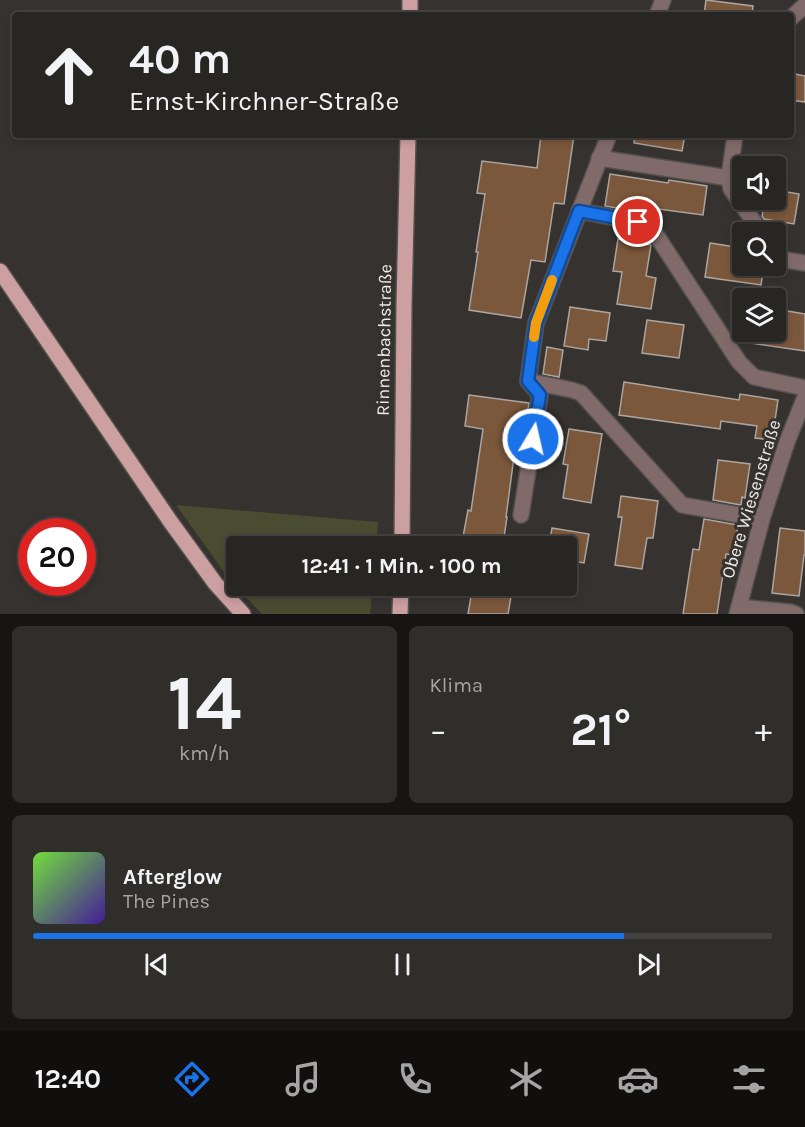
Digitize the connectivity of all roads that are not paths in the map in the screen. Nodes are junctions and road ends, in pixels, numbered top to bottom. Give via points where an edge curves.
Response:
1 (805, 5) edge
2 (794, 15) edge
3 (408, 138) edge
4 (608, 138) edge
5 (735, 138) edge
6 (599, 158) junction
7 (729, 178) junction
8 (579, 211) junction
9 (754, 222) edge
10 (786, 260) edge
11 (805, 263) edge
12 (0, 271) edge
13 (528, 381) junction
14 (805, 388) edge
15 (805, 397) edge
16 (521, 515) dead end
17 (762, 519) junction
18 (402, 536) edge
19 (738, 610) edge
20 (243, 614) edge
21 (796, 614) edge

1 - 2 street
3 - 18 main road, Rinnenbachstraße
4 - 6 street
5 - 7 street
6 - 7 street
6 - 8 street
7 - 9 street via 731,189
8 - 13 street via 536,323
8 - 14 street via 638,222 653,230 739,362 754,377
10 - 11 street
12 - 20 main road via 170,521
13 - 16 street via 540,395
13 - 17 street via 581,393 682,505
15 - 17 street, Obere Wiesenstraße
17 - 19 street, Obere Wiesenstraße
19 - 21 street

